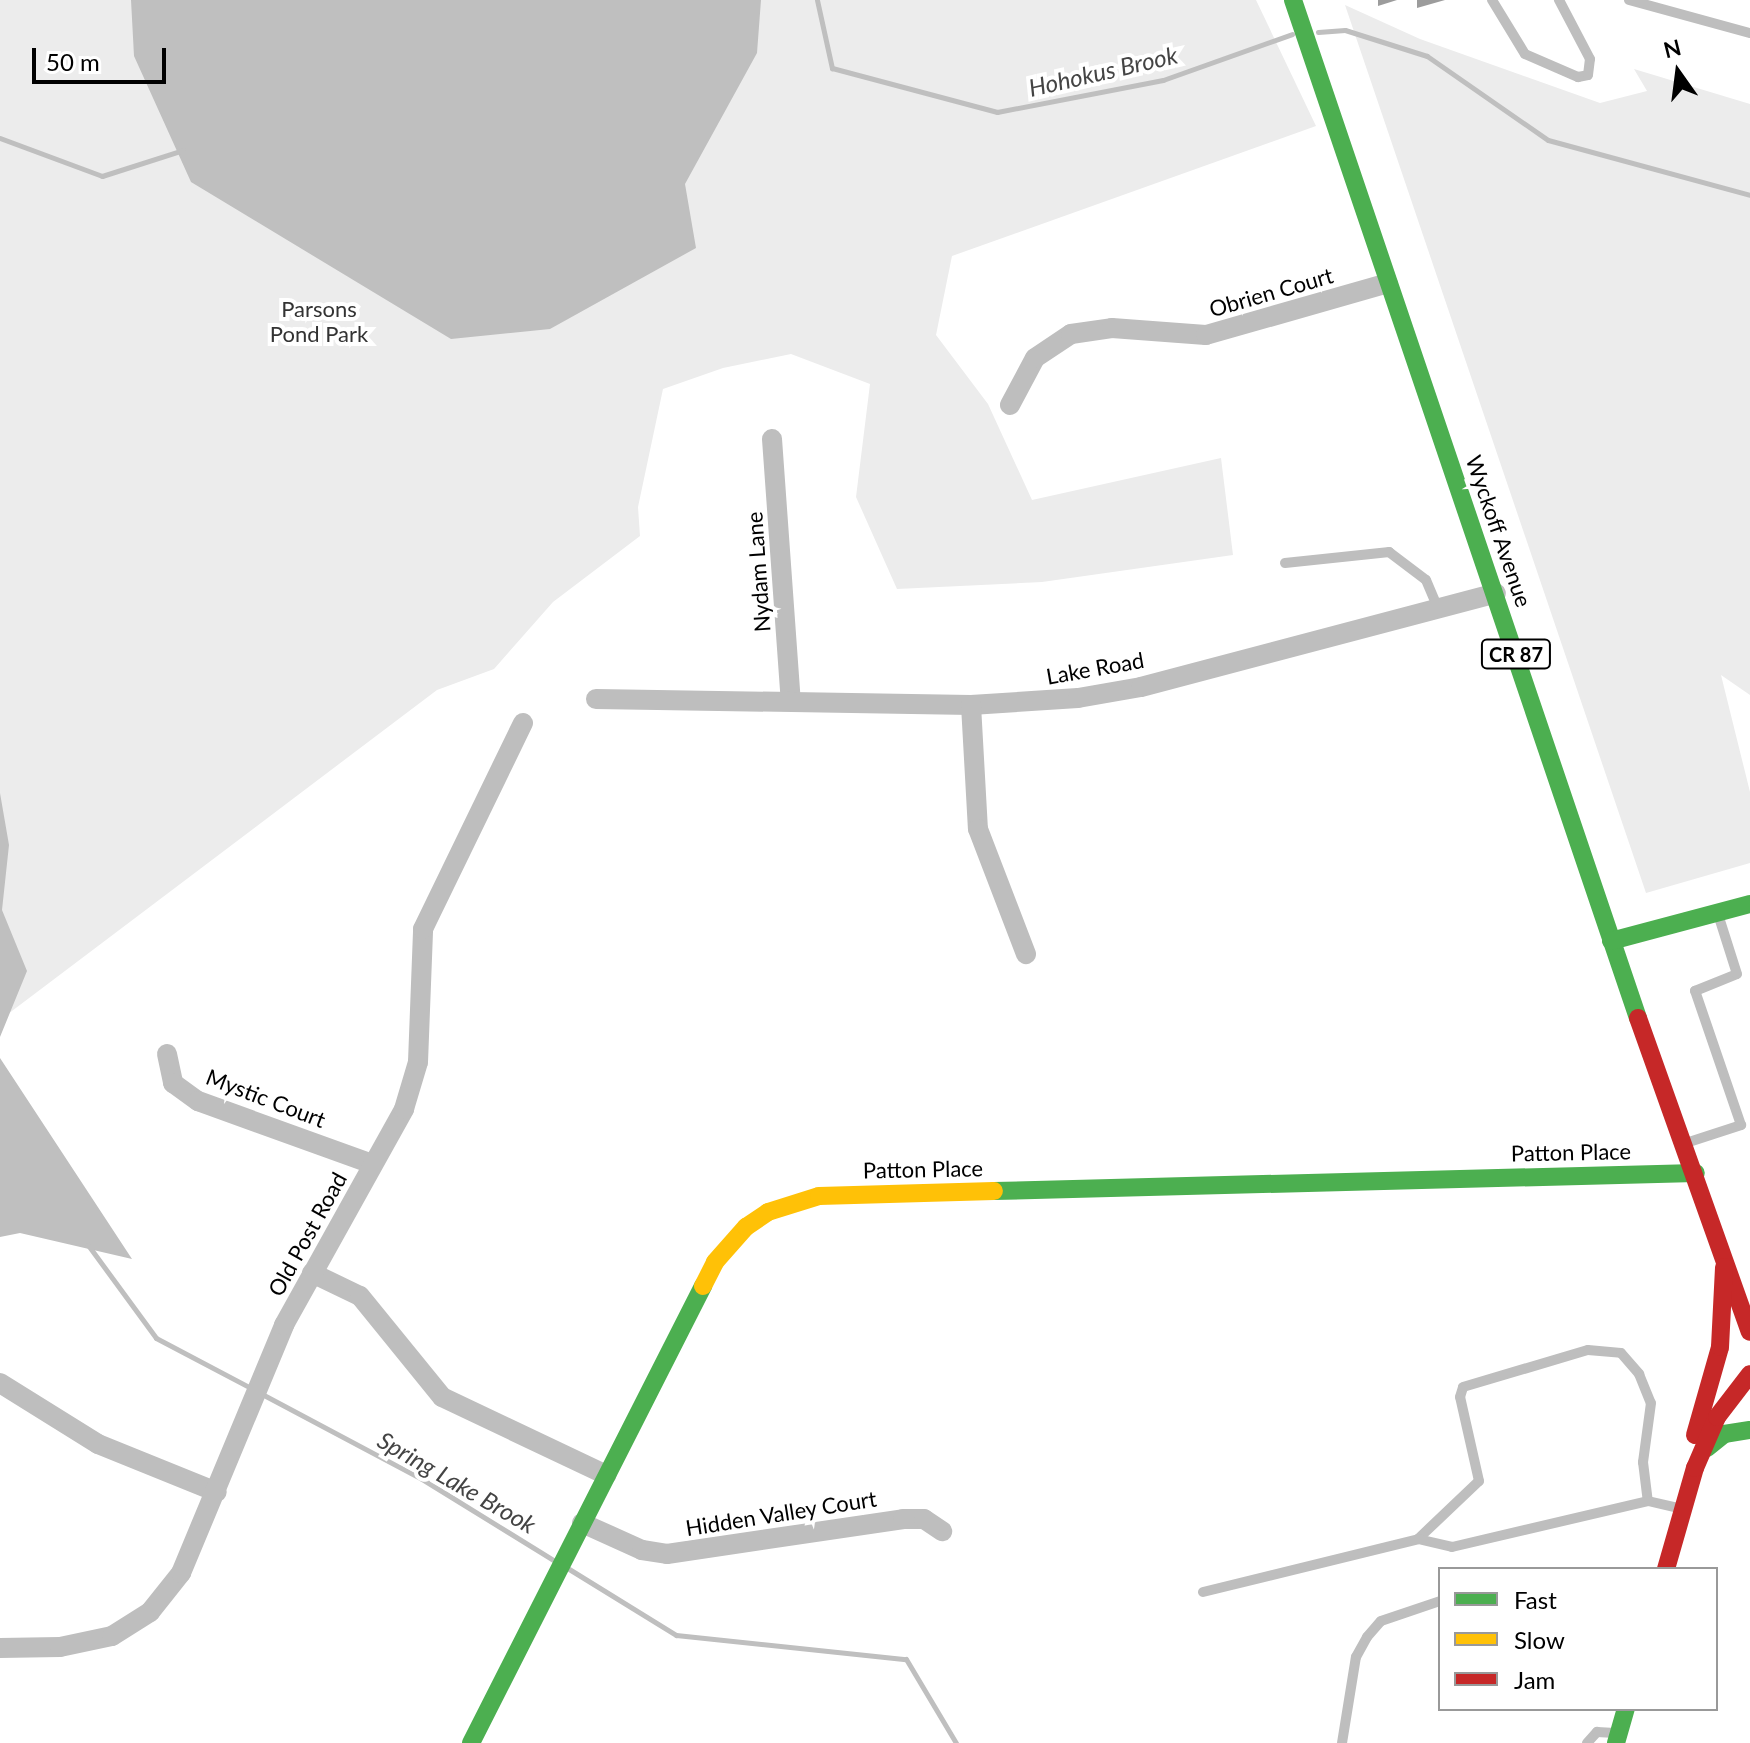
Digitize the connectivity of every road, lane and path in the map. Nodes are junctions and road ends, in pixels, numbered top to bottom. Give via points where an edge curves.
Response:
1 (1293, 0) edge
2 (1492, 0) edge
3 (1559, 0) edge
4 (1629, 0) edge
5 (1750, 33) edge
6 (1388, 283) junction
7 (1010, 405) dead end
8 (772, 439) dead end
9 (1285, 563) dead end
10 (1496, 593) junction
11 (1438, 608) junction
12 (596, 699) dead end
13 (791, 701) junction
14 (971, 705) junction
15 (523, 723) dead end
16 (1750, 904) edge
17 (1717, 912) junction
18 (1611, 941) junction
19 (1026, 954) dead end
20 (167, 1054) dead end
21 (1685, 1143) junction
22 (372, 1164) junction
23 (1696, 1173) junction
24 (1724, 1258) junction
25 (312, 1273) junction
26 (1750, 1332) edge
27 (1750, 1374) edge
28 (0, 1383) edge
29 (1750, 1430) edge
30 (1707, 1448) junction
31 (1695, 1468) junction
32 (606, 1475) junction
33 (217, 1492) junction
34 (1648, 1501) junction
35 (1684, 1509) junction
36 (582, 1523) junction
37 (942, 1531) dead end
38 (1418, 1539) junction
39 (1667, 1567) edge
40 (1203, 1592) dead end
41 (1438, 1602) edge
42 (0, 1648) edge
43 (1625, 1711) edge
44 (1618, 1738) edge
45 (471, 1743) edge
46 (1342, 1743) edge
47 (1587, 1743) edge

1 - 6 main road, Wyckoff Avenue / CR 87
2 - 3 lane via 1525,54 1578,77 1588,75 1590,59
4 - 5 lane
6 - 7 street, Obrien Court via 1206,335 1112,328 1071,334 1035,358
6 - 10 main road, Wyckoff Avenue / CR 87
8 - 13 street, Nydam Lane
9 - 11 lane via 1369,550 1389,552 1426,580
10 - 11 street, Lake Road
10 - 18 main road, Wyckoff Avenue / CR 87
11 - 14 street, Lake Road via 1141,687 1065,700
12 - 13 street, Lake Road
13 - 14 street, Lake Road
14 - 19 street via 978,829
15 - 22 street, Old Post Road via 431,904 420,955 413,1085
16 - 17 main road
17 - 18 main road
17 - 21 lane via 1737,974 1695,991 1741,1125
18 - 21 main road, Wyckoff Avenue / CR 87
20 - 22 street, Mystic Court via 173,1083 198,1101
21 - 23 main road, Wyckoff Avenue / CR 87
22 - 25 street, Old Post Road
23 - 24 main road, Wyckoff Avenue / CR 87
23 - 32 main road, Patton Place via 819,1196 793,1201 746,1227 715,1262
24 - 26 main road, Wyckoff Avenue / CR 87
24 - 31 main road, Wyckoff Avenue / CR 87 via 1720,1347 1691,1446
25 - 32 street via 360,1296 421,1378 451,1404
25 - 33 street, Old Post Road via 270,1354
27 - 30 main road, Wyckoff Avenue / CR 87 via 1717,1417
28 - 33 street via 98,1444
29 - 30 main road via 1724,1434
30 - 31 main road, Wyckoff Avenue / CR 87
31 - 35 main road, Wyckoff Avenue / CR 87
32 - 36 main road, Patton Place
33 - 42 street, Old Post Road via 181,1573 167,1594 132,1625 85,1644
34 - 35 lane
34 - 38 lane via 1452,1547
34 - 38 lane via 1643,1462 1651,1403 1639,1374 1621,1353 1588,1350 1463,1387 1460,1397 1479,1481
35 - 39 main road, Wyckoff Avenue / CR 87
36 - 37 street, Hidden Valley Court via 630,1545 667,1554 903,1519 924,1519
36 - 45 main road, Patton Place
38 - 40 lane
41 - 46 lane via 1381,1621 1367,1637 1356,1657
43 - 44 main road
44 - 47 lane via 1597,1732

